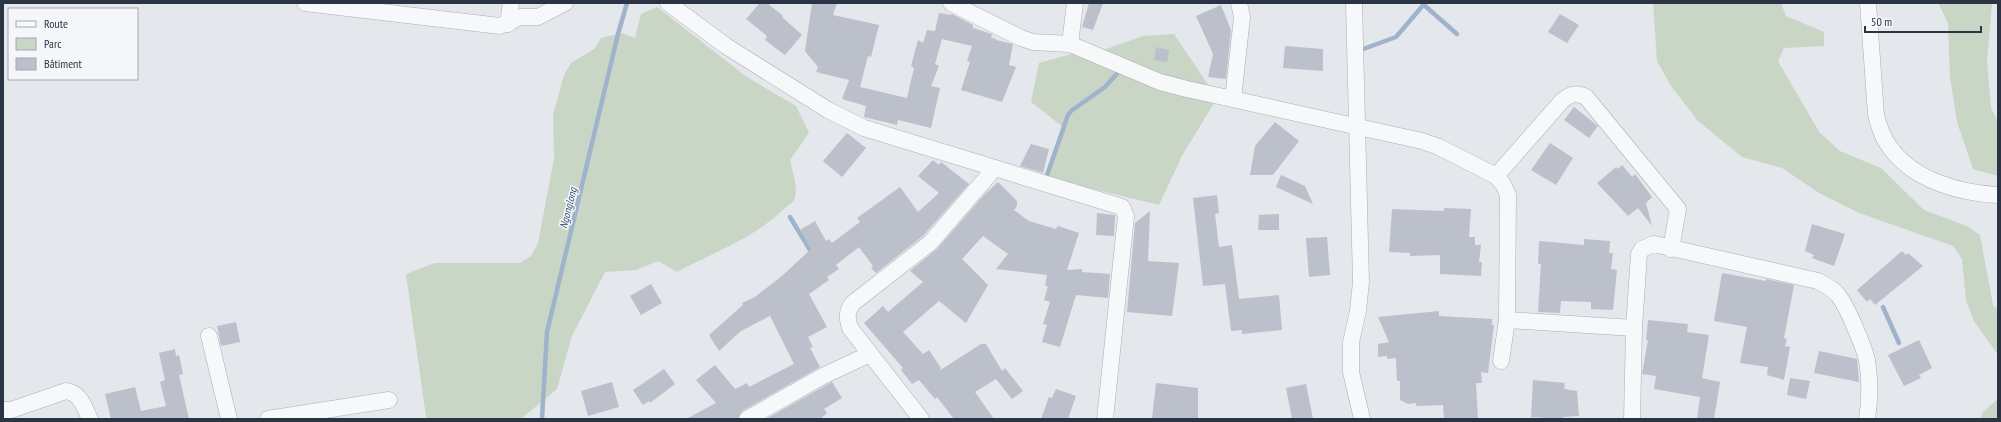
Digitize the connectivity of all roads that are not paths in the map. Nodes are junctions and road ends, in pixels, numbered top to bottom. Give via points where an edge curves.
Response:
1 (305, 3) edge
2 (511, 3) edge
3 (565, 3) edge
4 (668, 3) edge
5 (951, 3) edge
6 (1075, 3) edge
7 (1239, 3) edge
8 (1354, 3) edge
9 (1868, 3) edge
10 (508, 24) junction
11 (1070, 44) junction
12 (1233, 99) junction
13 (1357, 127) junction
14 (994, 169) junction
15 (1496, 176) junction
16 (1998, 196) edge
17 (1671, 249) junction
18 (1507, 320) junction
19 (1634, 328) junction
20 (210, 336) dead end
21 (870, 354) junction
22 (1501, 361) dead end
23 (389, 400) dead end
24 (3, 410) edge
25 (90, 419) edge
26 (229, 419) edge
27 (268, 419) edge
28 (747, 419) edge
29 (921, 419) edge
30 (1106, 419) edge
31 (1362, 419) edge
32 (1632, 419) edge
33 (1867, 419) edge

1 - 10 street via 500,26
2 - 10 street
3 - 10 street via 538,17 521,17
4 - 14 street via 726,46 828,110 858,125
5 - 11 street via 1021,38 1033,42
6 - 11 street
7 - 12 street via 1242,17
8 - 13 street
9 - 16 street via 1876,115 1888,146 1899,159 1930,179 1950,188
11 - 12 street via 1160,82
12 - 13 street
13 - 15 street via 1439,147
13 - 31 street via 1361,282 1351,342 1351,372
14 - 21 street via 930,243 853,303 848,310 850,328
14 - 30 street via 1117,205 1125,212
15 - 17 street via 1562,101 1570,94 1586,96 1678,209
15 - 18 street via 1508,195
17 - 19 street via 1654,244 1642,249 1639,254
17 - 33 street via 1818,281 1830,287 1845,306 1867,359
18 - 19 street
18 - 22 street
19 - 32 street
20 - 26 street
21 - 28 street via 823,376
21 - 29 street
23 - 27 street
24 - 25 street via 12,410 66,391 80,397

